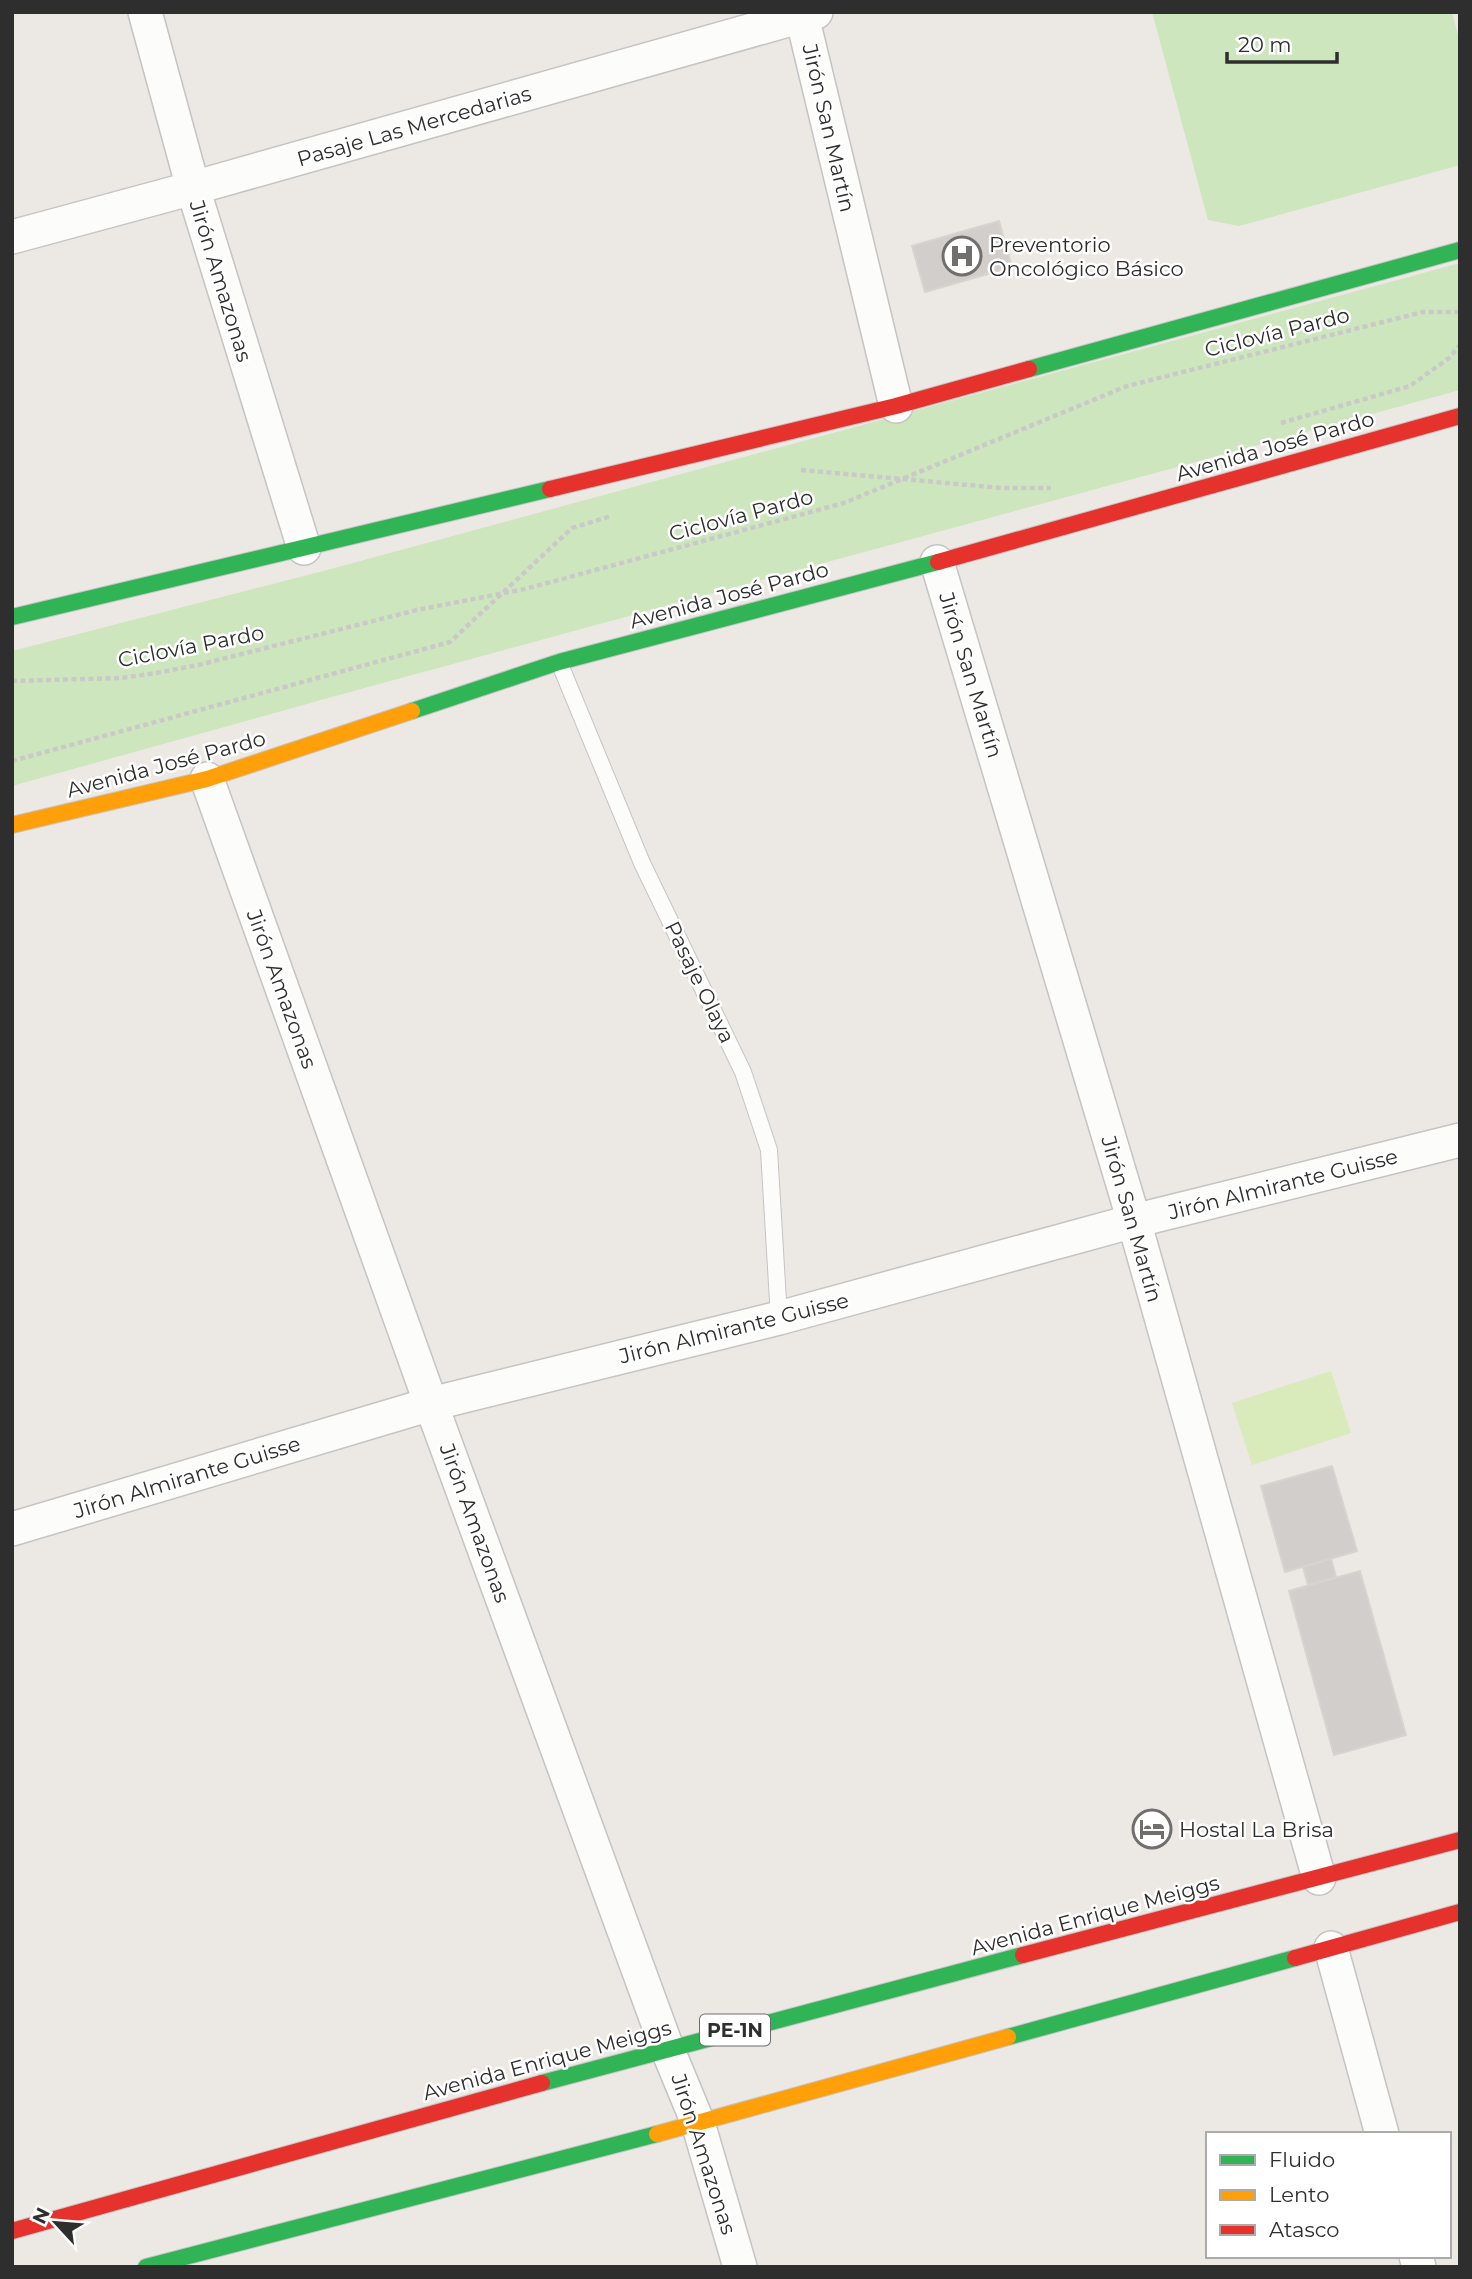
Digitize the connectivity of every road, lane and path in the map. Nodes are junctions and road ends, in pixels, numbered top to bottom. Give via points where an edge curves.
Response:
1 (145, 12) edge
2 (807, 13) edge
3 (193, 188) junction
4 (12, 237) edge
5 (1460, 250) edge
6 (1460, 312) edge
7 (1460, 345) edge
8 (896, 406) junction
9 (1460, 416) edge
10 (1277, 424) dead end
11 (798, 470) dead end
12 (899, 479) junction
13 (1064, 485) dead end
14 (612, 516) dead end
15 (304, 548) junction
16 (937, 562) junction
17 (500, 594) junction
18 (12, 617) edge
19 (559, 662) junction
20 (12, 681) edge
21 (12, 761) edge
22 (207, 779) junction
23 (12, 825) edge
24 (1460, 1140) edge
25 (1134, 1221) junction
26 (779, 1318) junction
27 (431, 1404) junction
28 (12, 1529) edge
29 (1460, 1840) edge
30 (1319, 1878) junction
31 (1460, 1912) edge
32 (1331, 1948) junction
33 (667, 2048) junction
34 (698, 2123) junction
35 (1381, 2132) edge
36 (12, 2231) edge
37 (146, 2267) edge
38 (740, 2267) edge

1 - 3 street, Jirón Amazonas
2 - 3 street, Pasaje Las Mercedarias
2 - 8 street, Jirón San Martín
3 - 4 street, Pasaje Las Mercedarias
3 - 15 street, Jirón Amazonas
5 - 8 main road
6 - 12 path, Ciclovía Pardo via 1423,312 1127,386
7 - 10 path via 1410,386
8 - 15 main road
9 - 16 main road, Avenida José Pardo
11 - 12 path
12 - 13 path via 1002,488
12 - 17 path, Ciclovía Pardo via 831,507
14 - 17 path via 572,528
15 - 18 main road
16 - 19 main road, Avenida José Pardo
16 - 25 street, Jirón San Martín
17 - 20 path, Ciclovía Pardo via 156,673
17 - 21 path via 450,642
19 - 22 main road, Avenida José Pardo
19 - 26 lane, Pasaje Olaya via 642,863 744,1072 769,1150
22 - 23 main road, Avenida José Pardo
22 - 27 street, Jirón Amazonas
24 - 25 street, Jirón Almirante Guisse
25 - 26 street, Jirón Almirante Guisse
25 - 30 street, Jirón San Martín
26 - 27 street, Jirón Almirante Guisse
27 - 28 street, Jirón Almirante Guisse
27 - 33 street, Jirón Amazonas
29 - 30 main road, Avenida Enrique Meiggs / PE-1N
30 - 33 main road, Avenida Enrique Meiggs / PE-1N
31 - 32 main road
32 - 34 main road
32 - 35 street
33 - 34 street, Jirón Amazonas
33 - 36 main road, Avenida Enrique Meiggs / PE-1N
34 - 37 main road
34 - 38 street, Jirón Amazonas

